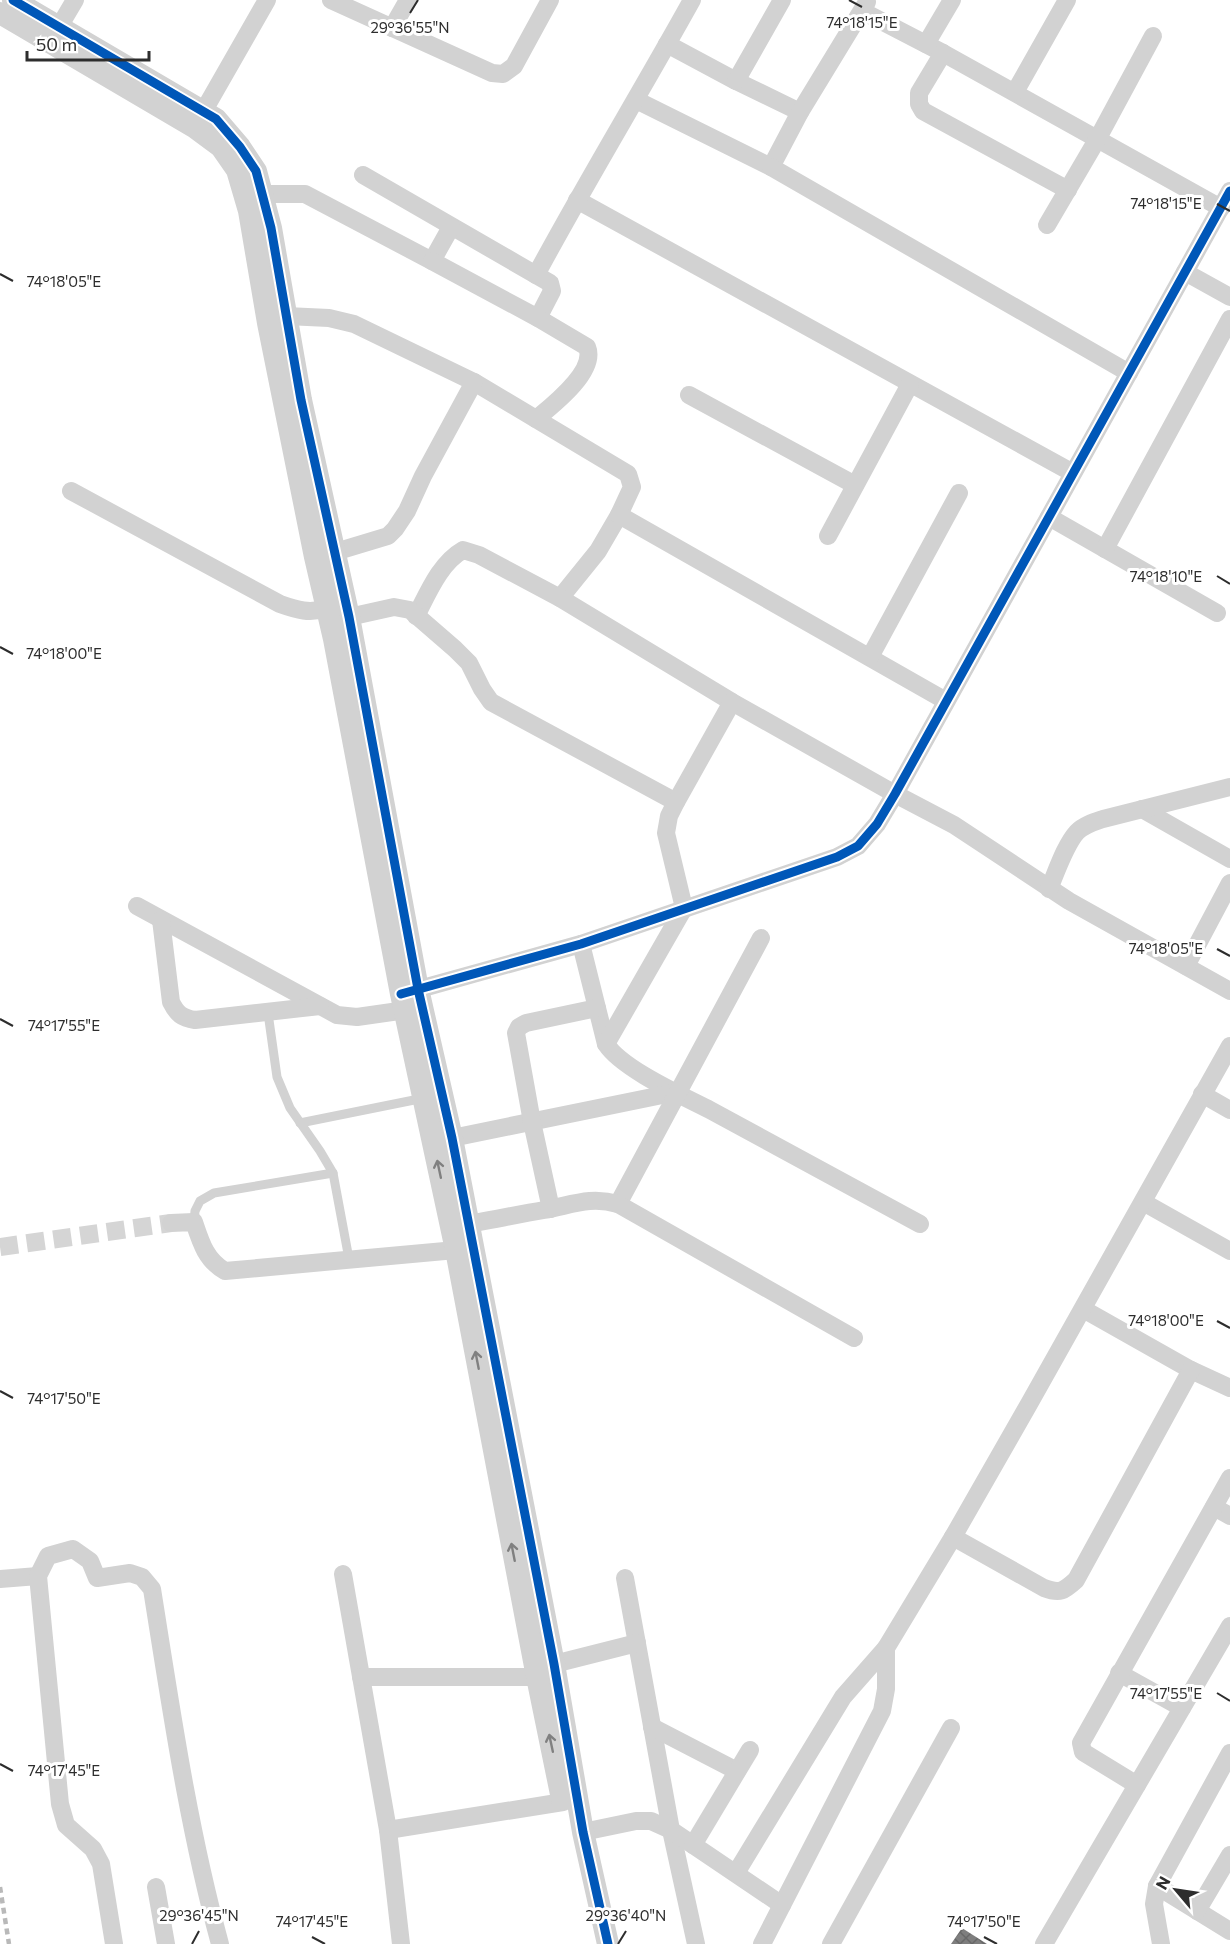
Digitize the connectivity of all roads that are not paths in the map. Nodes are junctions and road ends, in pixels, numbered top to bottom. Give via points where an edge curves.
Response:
1 (13, 0) edge
2 (75, 0) edge
3 (267, 0) edge
4 (331, 0) edge
5 (408, 0) edge
6 (550, 0) edge
7 (692, 0) edge
8 (783, 0) edge
9 (952, 0) edge
10 (1067, 0) edge
11 (865, 5) edge
12 (0, 13) edge
13 (59, 27) junction
14 (392, 28) junction
15 (1153, 36) dead end
16 (667, 44) junction
17 (927, 44) junction
18 (943, 53) junction
19 (736, 81) junction
20 (1015, 92) junction
21 (636, 100) junction
22 (203, 112) junction
23 (800, 112) junction
24 (1098, 138) junction
25 (771, 167) junction
26 (363, 175) dead end
27 (1068, 190) junction
28 (1230, 191) edge
29 (262, 194) junction
30 (577, 200) junction
31 (1221, 208) junction
32 (1047, 225) dead end
33 (451, 227) junction
34 (432, 261) junction
35 (1185, 272) junction
36 (536, 275) junction
37 (1230, 297) edge
38 (286, 316) junction
39 (538, 318) junction
40 (1230, 320) edge
41 (1129, 373) junction
42 (474, 382) junction
43 (910, 384) junction
44 (689, 395) dead end
45 (536, 419) junction
46 (1073, 473) junction
47 (855, 485) junction
48 (71, 490) dead end
49 (959, 493) dead end
50 (619, 515) junction
51 (1049, 517) junction
52 (828, 536) dead end
53 (1105, 549) junction
54 (335, 552) junction
55 (560, 598) junction
56 (327, 608) junction
57 (1217, 612) dead end
58 (416, 615) junction
59 (349, 617) junction
60 (870, 657) junction
61 (946, 701) junction
62 (732, 702) junction
63 (1230, 787) edge
64 (895, 794) junction
65 (676, 802) junction
66 (1142, 809) junction
67 (1230, 858) edge
68 (1230, 883) edge
69 (1049, 889) junction
70 (137, 906) dead end
71 (684, 908) junction
72 (161, 920) junction
73 (760, 938) dead end
74 (581, 944) junction
75 (1186, 966) junction
76 (1230, 990) edge
77 (408, 998) junction
78 (320, 1006) junction
79 (597, 1008) junction
80 (268, 1012) junction
81 (606, 1044) junction
82 (1230, 1046) edge
83 (677, 1092) junction
84 (1202, 1094) junction
85 (424, 1098) junction
86 (1230, 1110) edge
87 (532, 1122) junction
88 (300, 1123) junction
89 (452, 1138) junction
90 (333, 1173) junction
91 (1143, 1202) junction
92 (618, 1204) junction
93 (551, 1209) junction
94 (194, 1222) junction
95 (171, 1223) tunnel mouth
96 (921, 1224) dead end
97 (460, 1225) junction
98 (456, 1250) junction
99 (1230, 1251) edge
100 (349, 1259) junction
101 (1083, 1309) junction
102 (854, 1338) dead end
103 (1191, 1370) junction
104 (1230, 1388) edge
105 (1230, 1478) edge
106 (1214, 1507) junction
107 (1230, 1516) edge
108 (953, 1537) junction
109 (343, 1574) dead end
110 (38, 1576) junction
111 (625, 1578) dead end
112 (0, 1579) edge
113 (1230, 1626) edge
114 (637, 1643) junction
115 (886, 1648) junction
116 (545, 1670) junction
117 (1119, 1673) junction
118 (361, 1677) junction
119 (1182, 1708) junction
120 (652, 1727) junction
121 (951, 1728) dead end
122 (750, 1750) dead end
123 (1230, 1754) edge
124 (737, 1771) junction
125 (1137, 1785) junction
126 (563, 1802) junction
127 (388, 1830) junction
128 (671, 1830) junction
129 (583, 1832) junction
130 (693, 1845) junction
131 (1230, 1855) edge
132 (736, 1873) junction
133 (1157, 1886) junction
134 (156, 1887) dead end
135 (591, 1898) junction
136 (782, 1905) junction
137 (1197, 1911) junction
138 (1230, 1931) edge
139 (114, 1944) edge
140 (166, 1944) edge
141 (220, 1944) edge
142 (401, 1944) edge
143 (595, 1944) edge
144 (608, 1944) edge
145 (696, 1944) edge
146 (762, 1944) edge
147 (831, 1944) edge
148 (1044, 1944) edge
149 (1161, 1944) edge

1 - 13 street
2 - 13 street
3 - 22 street
4 - 14 street
5 - 14 street
6 - 14 street via 514,66 503,74 492,73
7 - 16 street
8 - 19 street
9 - 17 street
10 - 20 street
11 - 17 street
11 - 23 street
12 - 56 street via 194,127 221,147 237,170 249,211
13 - 22 street
15 - 24 street
16 - 19 street
16 - 21 street
17 - 18 street
18 - 20 street
18 - 27 street via 919,93 923,111
19 - 23 street
20 - 24 street
21 - 25 street
21 - 30 street
22 - 29 street via 216,119 240,147 255,171
23 - 25 street
24 - 27 street
24 - 31 street
25 - 41 street
26 - 33 street
27 - 32 street
28 - 31 street
29 - 34 street via 305,194
29 - 38 street
30 - 36 street
30 - 43 street
31 - 35 street
33 - 34 street
33 - 36 street
34 - 39 street
35 - 37 street
35 - 41 street
36 - 39 street via 552,287
38 - 42 street via 329,318 354,324
38 - 54 street
39 - 45 street via 580,341 590,353 578,380
40 - 53 street
41 - 46 street
42 - 45 street
42 - 54 street via 395,529 388,536
43 - 46 street
43 - 47 street
44 - 47 street
45 - 50 street via 628,474 632,487
46 - 51 street
47 - 52 street
48 - 56 street via 280,604 301,611
49 - 60 street
50 - 55 street via 598,551
50 - 60 street
51 - 53 street
51 - 61 street
53 - 57 street
54 - 59 street
55 - 58 street via 463,550 437,576
55 - 62 street
56 - 77 street
58 - 59 street via 394,607
58 - 65 street via 469,663 491,702
59 - 77 street
60 - 61 street
61 - 64 street
62 - 64 street
62 - 65 street
63 - 66 street
64 - 69 street via 954,825
64 - 71 street via 858,846
65 - 71 street via 666,832
66 - 67 street
66 - 69 street via 1103,819 1077,833
68 - 75 street
69 - 75 street
70 - 72 street
71 - 74 street
71 - 81 street
72 - 78 street
72 - 80 street via 168,985 177,1013 184,1019 195,1020
73 - 83 street
74 - 77 street
74 - 79 street
75 - 76 street
77 - 78 street via 357,1017 337,1015
77 - 85 street
77 - 89 street
78 - 80 street
79 - 81 street
79 - 87 street via 519,1027 516,1039
80 - 88 lane via 277,1077
81 - 83 street via 621,1061
82 - 84 street
83 - 87 street
83 - 92 street
83 - 96 street
84 - 86 street
84 - 91 street
85 - 88 lane
97 -> 85 street
87 - 89 street
87 - 93 street
88 - 90 lane
89 - 97 street
90 - 94 lane via 214,1193 200,1201
90 - 100 lane
91 - 99 street
91 - 101 street
92 - 93 street via 582,1201
92 - 102 street
93 - 97 street
94 - 95 street
94 - 100 street via 203,1250 225,1271
97 - 98 street
97 - 116 street
98 - 100 street
116 -> 98 street
101 - 103 street
101 - 108 street
103 - 104 street
103 - 108 street via 1076,1580 1066,1590 1044,1588
105 - 106 street
106 - 107 street
106 - 117 street
108 - 115 street
109 - 118 street
110 - 112 street
110 - 139 street via 60,1804 66,1825 93,1849 102,1864
110 - 141 street via 48,1556 73,1549 90,1561 97,1578 130,1574 142,1577 152,1588 184,1791
111 - 114 street
113 - 119 street
114 - 116 street
114 - 120 street
115 - 132 street via 843,1697
115 - 136 street via 882,1711
116 - 118 street
126 -> 116 street
116 - 129 street
117 - 119 street
117 - 125 street via 1081,1743 1083,1752
118 - 127 street
119 - 125 street
120 - 124 street
120 - 128 street
121 - 147 street
122 - 124 street
123 - 133 street
124 - 130 street
125 - 148 street
126 - 127 street
126 - 135 street
127 - 142 street
128 - 129 street via 651,1821 636,1821
128 - 130 street
128 - 145 street
129 - 135 street
130 - 132 street
131 - 137 street
132 - 136 street
133 - 137 street
133 - 149 street via 1154,1904
134 - 140 street
135 - 143 street
135 - 144 street
136 - 146 street
137 - 138 street

